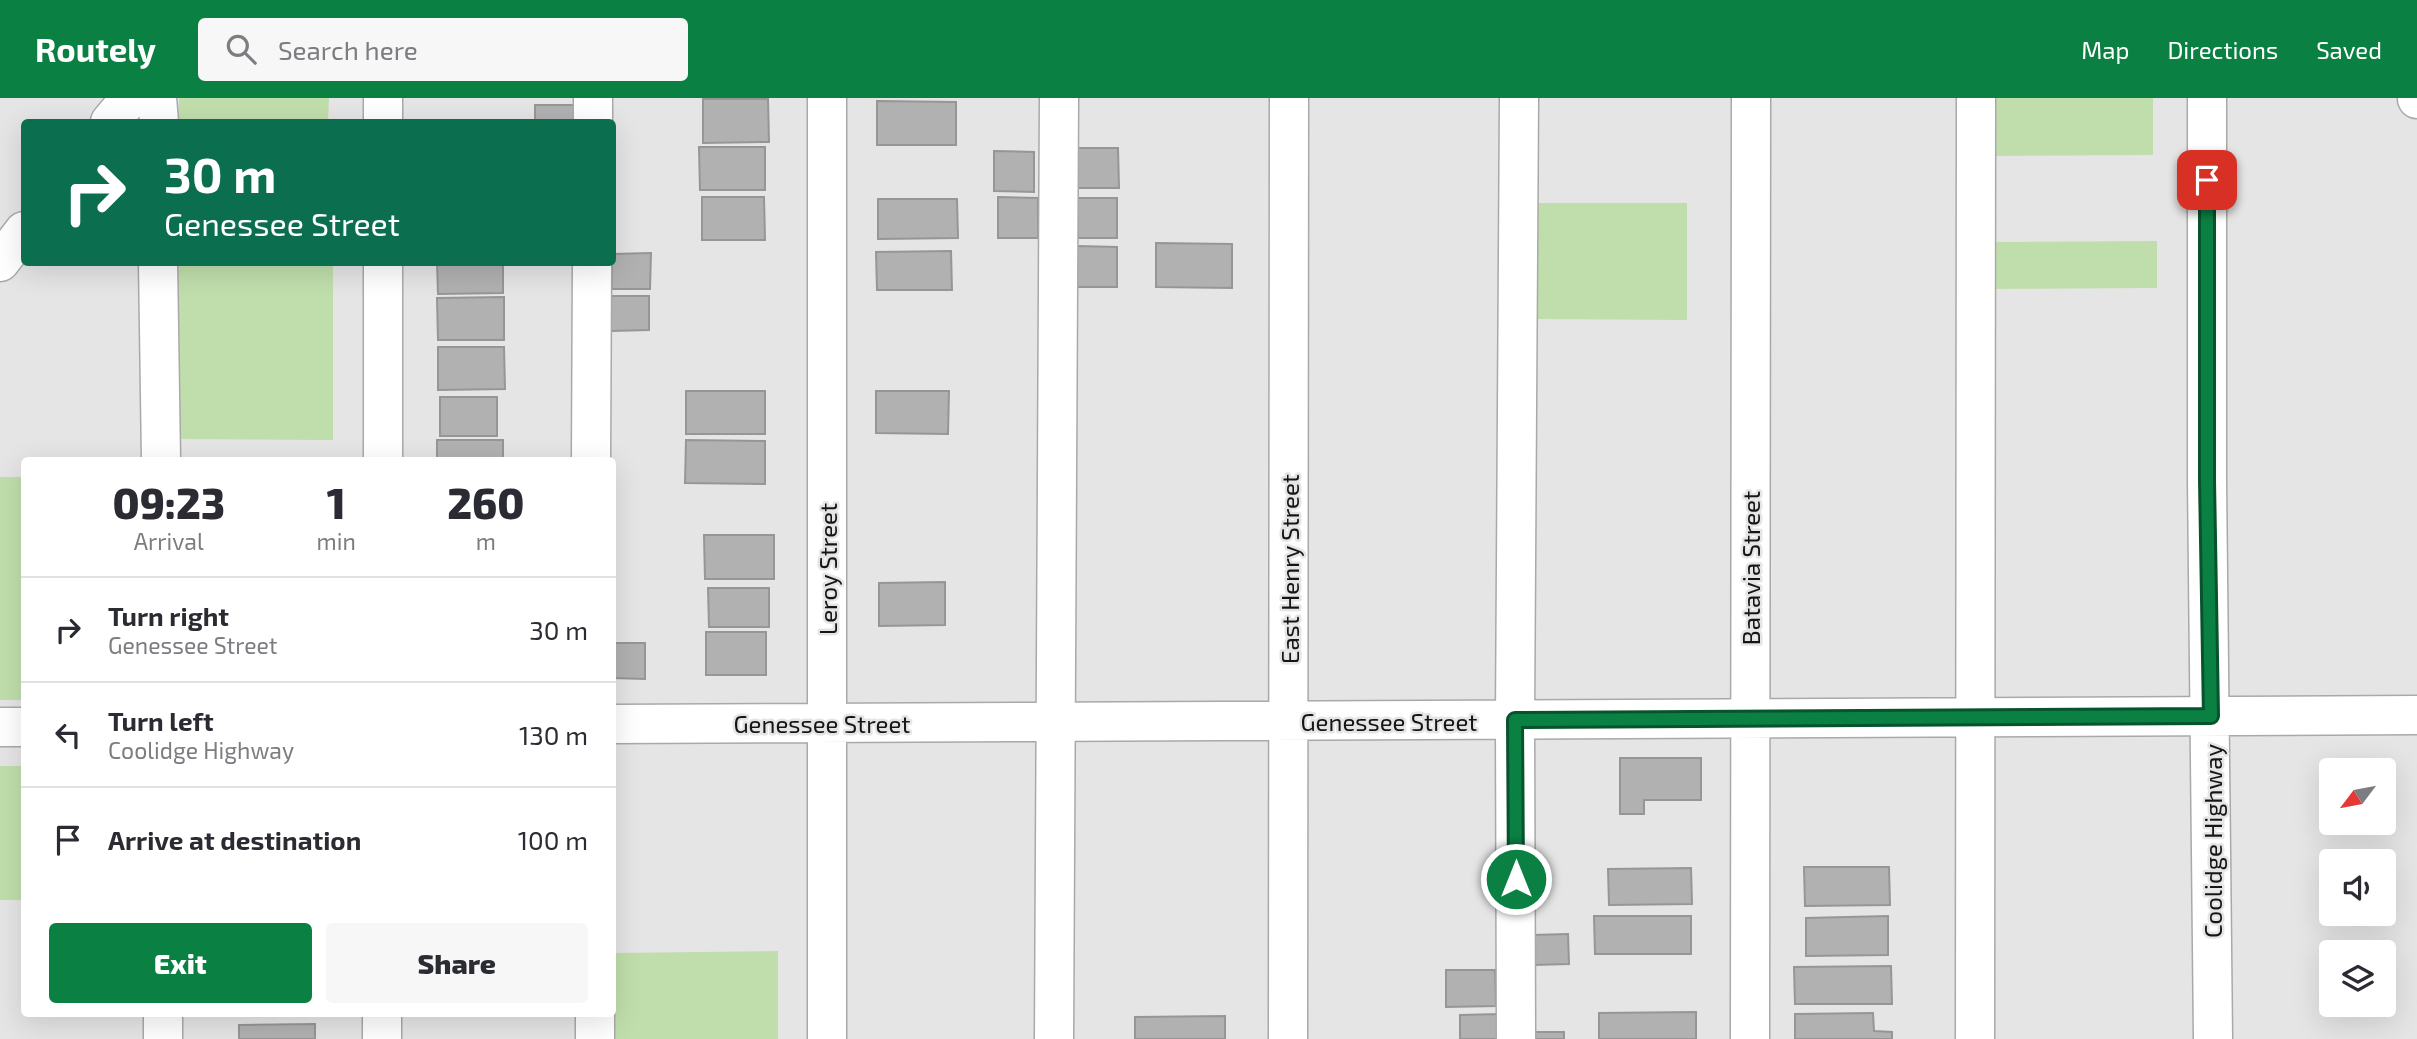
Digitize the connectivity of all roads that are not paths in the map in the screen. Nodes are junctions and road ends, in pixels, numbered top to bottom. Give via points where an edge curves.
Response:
1 (130, 98) edge
2 (157, 98) edge
3 (383, 98) edge
4 (593, 98) edge
5 (827, 98) edge
6 (1059, 98) edge
7 (1289, 98) edge
8 (1519, 98) edge
9 (1751, 98) edge
10 (1976, 98) edge
11 (2207, 98) edge
12 (112, 119) edge
13 (159, 119) edge
14 (383, 119) edge
15 (593, 119) edge
16 (21, 235) edge
17 (0, 261) edge
18 (158, 266) edge
19 (383, 266) edge
20 (592, 266) edge
21 (162, 457) edge
22 (383, 457) edge
23 (591, 457) edge
24 (2417, 715) edge
25 (2211, 716) junction
26 (1975, 717) junction
27 (1750, 718) junction
28 (1515, 720) junction
29 (1289, 721) junction
30 (1056, 722) junction
31 (827, 723) junction
32 (616, 724) edge
33 (0, 727) edge
34 (21, 727) edge
35 (163, 1017) edge
36 (382, 1017) edge
37 (595, 1017) edge
38 (163, 1039) edge
39 (382, 1039) edge
40 (595, 1039) edge
41 (827, 1039) edge
42 (1054, 1039) edge
43 (1289, 1039) edge
44 (1516, 1039) edge
45 (1750, 1039) edge
46 (1975, 1039) edge
47 (2213, 1039) edge

1 - 12 street
2 - 13 street
3 - 14 street
4 - 15 street
5 - 31 street, Leroy Street
6 - 30 street
7 - 29 street, East Henry Street
8 - 28 street
9 - 27 street, Batavia Street
10 - 26 street
11 - 25 street, Coolidge Highway
16 - 17 street
18 - 21 street
19 - 22 street
20 - 23 street
24 - 25 street, Genessee Street
25 - 26 street, Genessee Street
25 - 47 street, Coolidge Highway
26 - 27 street, Genessee Street
26 - 46 street
27 - 28 street, Genessee Street
27 - 45 street, Batavia Street
28 - 29 street, Genessee Street
28 - 44 street
29 - 30 street, Genessee Street
29 - 43 street, East Henry Street
30 - 31 street, Genessee Street
30 - 42 street
31 - 32 street, Genessee Street
31 - 41 street, Leroy Street
33 - 34 street
35 - 38 street
36 - 39 street
37 - 40 street

